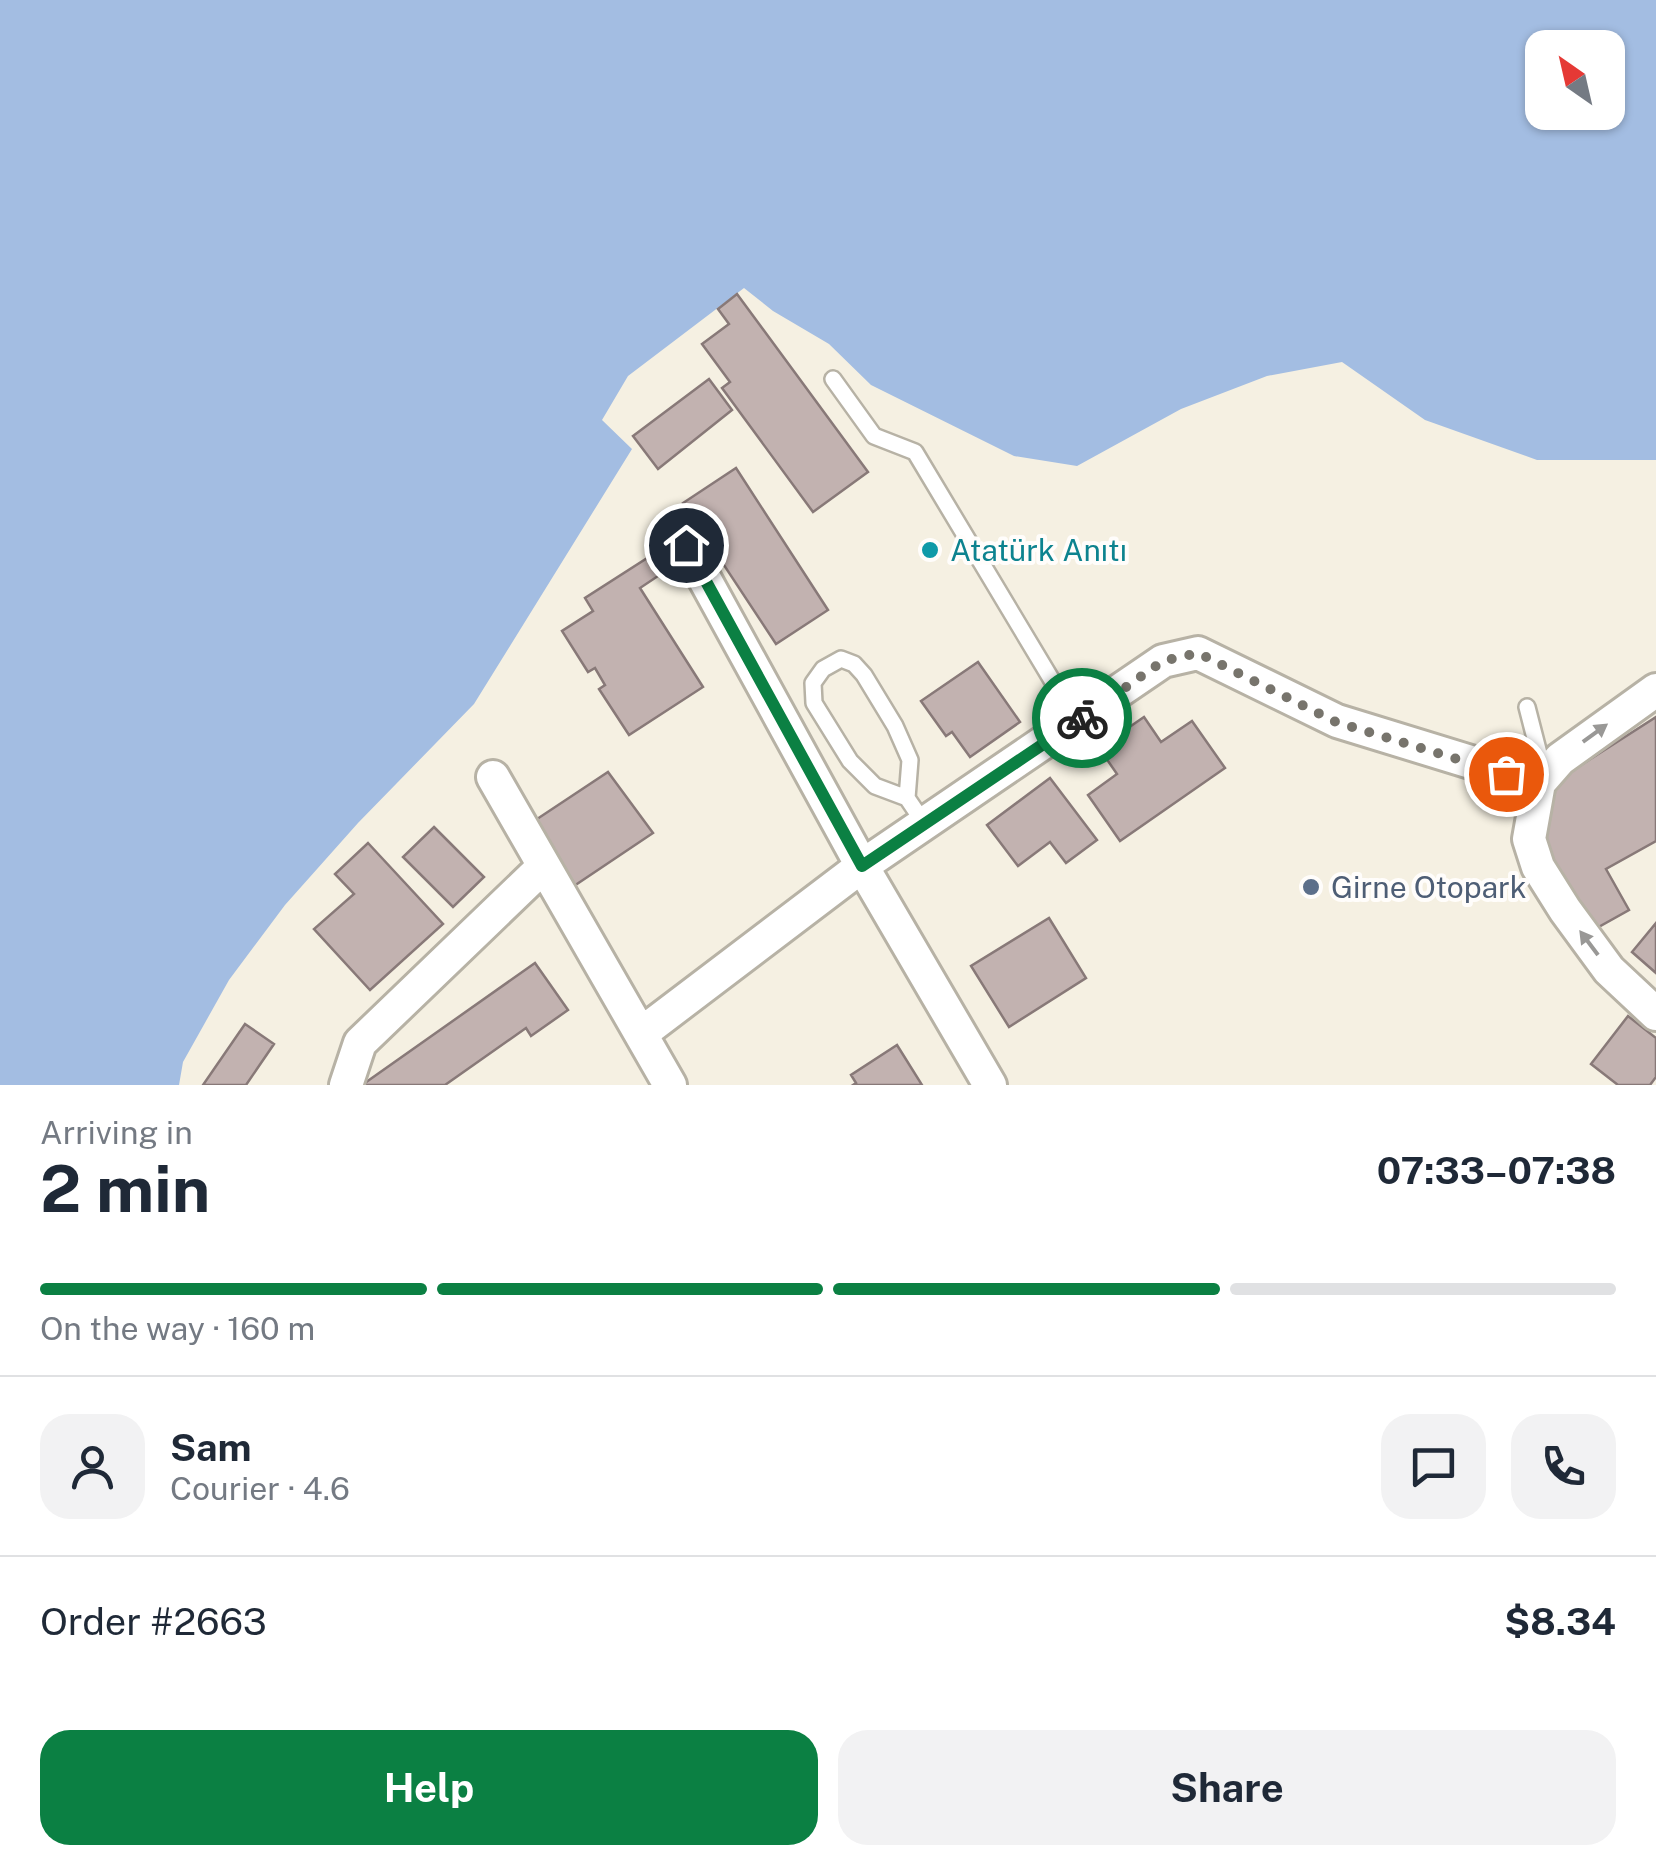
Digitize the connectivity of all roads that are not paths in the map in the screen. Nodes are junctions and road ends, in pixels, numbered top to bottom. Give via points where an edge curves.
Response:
1 (833, 379) dead end
2 (686, 545) dead end
3 (1656, 690) edge
4 (1527, 707) dead end
5 (1078, 722) junction
6 (493, 777) dead end
7 (1542, 780) junction
8 (915, 811) junction
9 (862, 866) junction
10 (543, 867) junction
11 (1656, 1014) edge
12 (642, 1033) junction
13 (346, 1085) edge
14 (670, 1085) edge
15 (990, 1085) edge

1 - 5 lane via 874,436 915,452
2 - 9 street
7 -> 3 street via 1560,759
4 - 7 lane
5 - 7 street via 1163,661 1198,653 1336,722
5 - 8 street
6 - 10 street
11 -> 7 street via 1609,970 1538,867 1529,840
8 - 8 lane via 874,786 850,761 814,702 823,668 840,659 864,675 910,760
8 - 9 street
9 - 12 street
9 - 15 street
10 - 12 street
10 - 13 street via 360,1043
12 - 14 street

